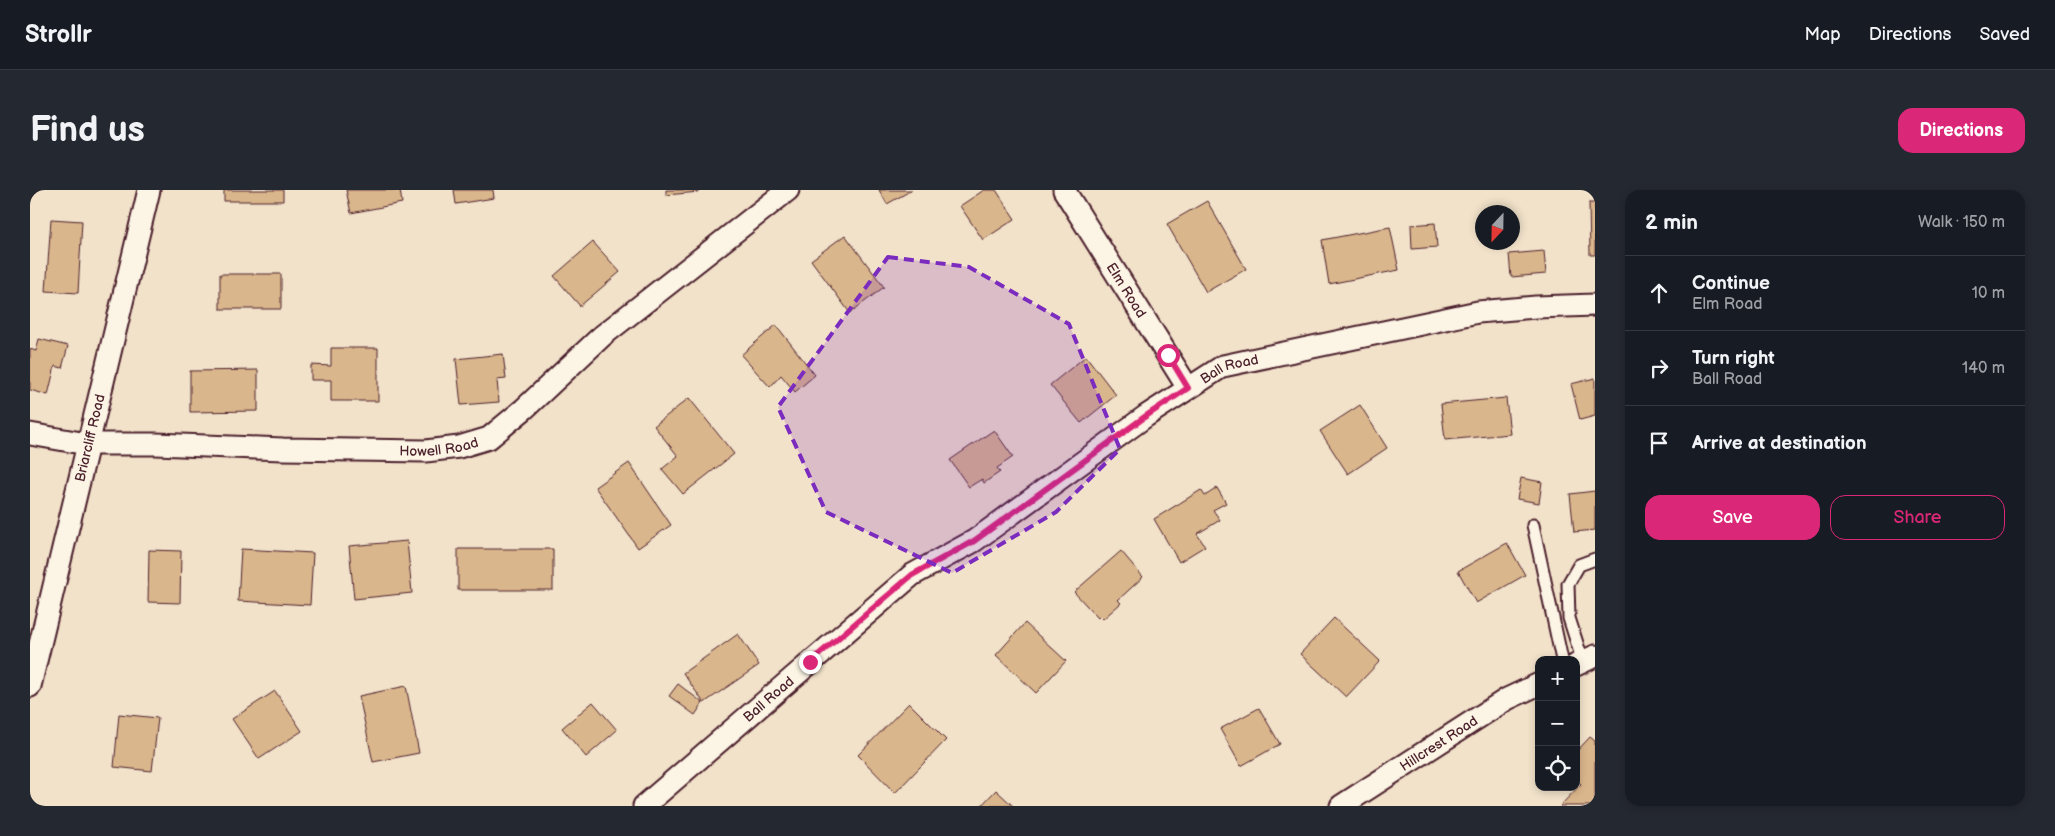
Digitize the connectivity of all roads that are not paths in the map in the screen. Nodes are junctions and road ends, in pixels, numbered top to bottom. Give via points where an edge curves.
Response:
1 (149, 190) edge
2 (788, 190) edge
3 (1064, 190) edge
4 (1595, 305) edge
5 (1188, 388) junction
6 (30, 434) edge
7 (87, 444) junction
8 (1533, 525) dead end
9 (1595, 560) edge
10 (1561, 656) edge
11 (1585, 661) edge
12 (30, 686) edge
13 (1535, 686) edge
14 (644, 806) edge
15 (1341, 806) edge

1 - 7 street, Briarcliff Road
2 - 7 street, Howell Road via 602,336 524,410 489,438 459,447 426,451
3 - 5 street, Elm Road
4 - 5 street, Ball Road via 1478,312 1223,366
5 - 14 street, Ball Road via 974,541 912,575
6 - 7 street, Howell Road
7 - 12 street, Briarcliff Road
8 - 10 lane
9 - 11 lane via 1579,565 1568,584 1569,618
13 - 15 street, Hillcrest Road via 1507,699

